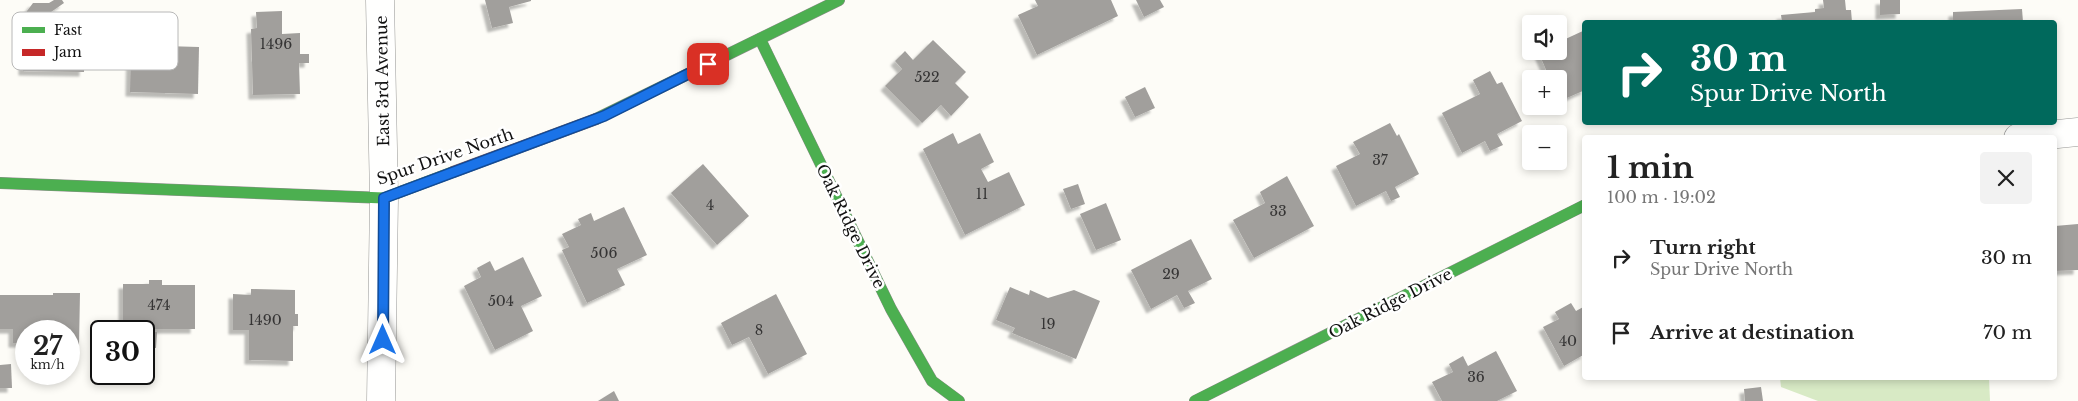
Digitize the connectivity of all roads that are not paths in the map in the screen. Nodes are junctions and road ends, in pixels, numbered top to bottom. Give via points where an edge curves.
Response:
1 (380, 0) edge
2 (839, 0) edge
3 (760, 39) junction
4 (2078, 132) edge
5 (2048, 135) edge
6 (0, 183) edge
7 (384, 198) junction
8 (1582, 206) edge
9 (381, 401) edge
10 (959, 401) edge
11 (1195, 401) edge

1 - 7 street, East 3rd Avenue
2 - 3 street, Spur Drive North
3 - 7 street, Spur Drive North via 604,116
3 - 10 street, Oak Ridge Drive via 891,309 932,381
4 - 5 street
6 - 7 street, Spur Drive North
7 - 9 street, East 3rd Avenue
8 - 11 street, Oak Ridge Drive

